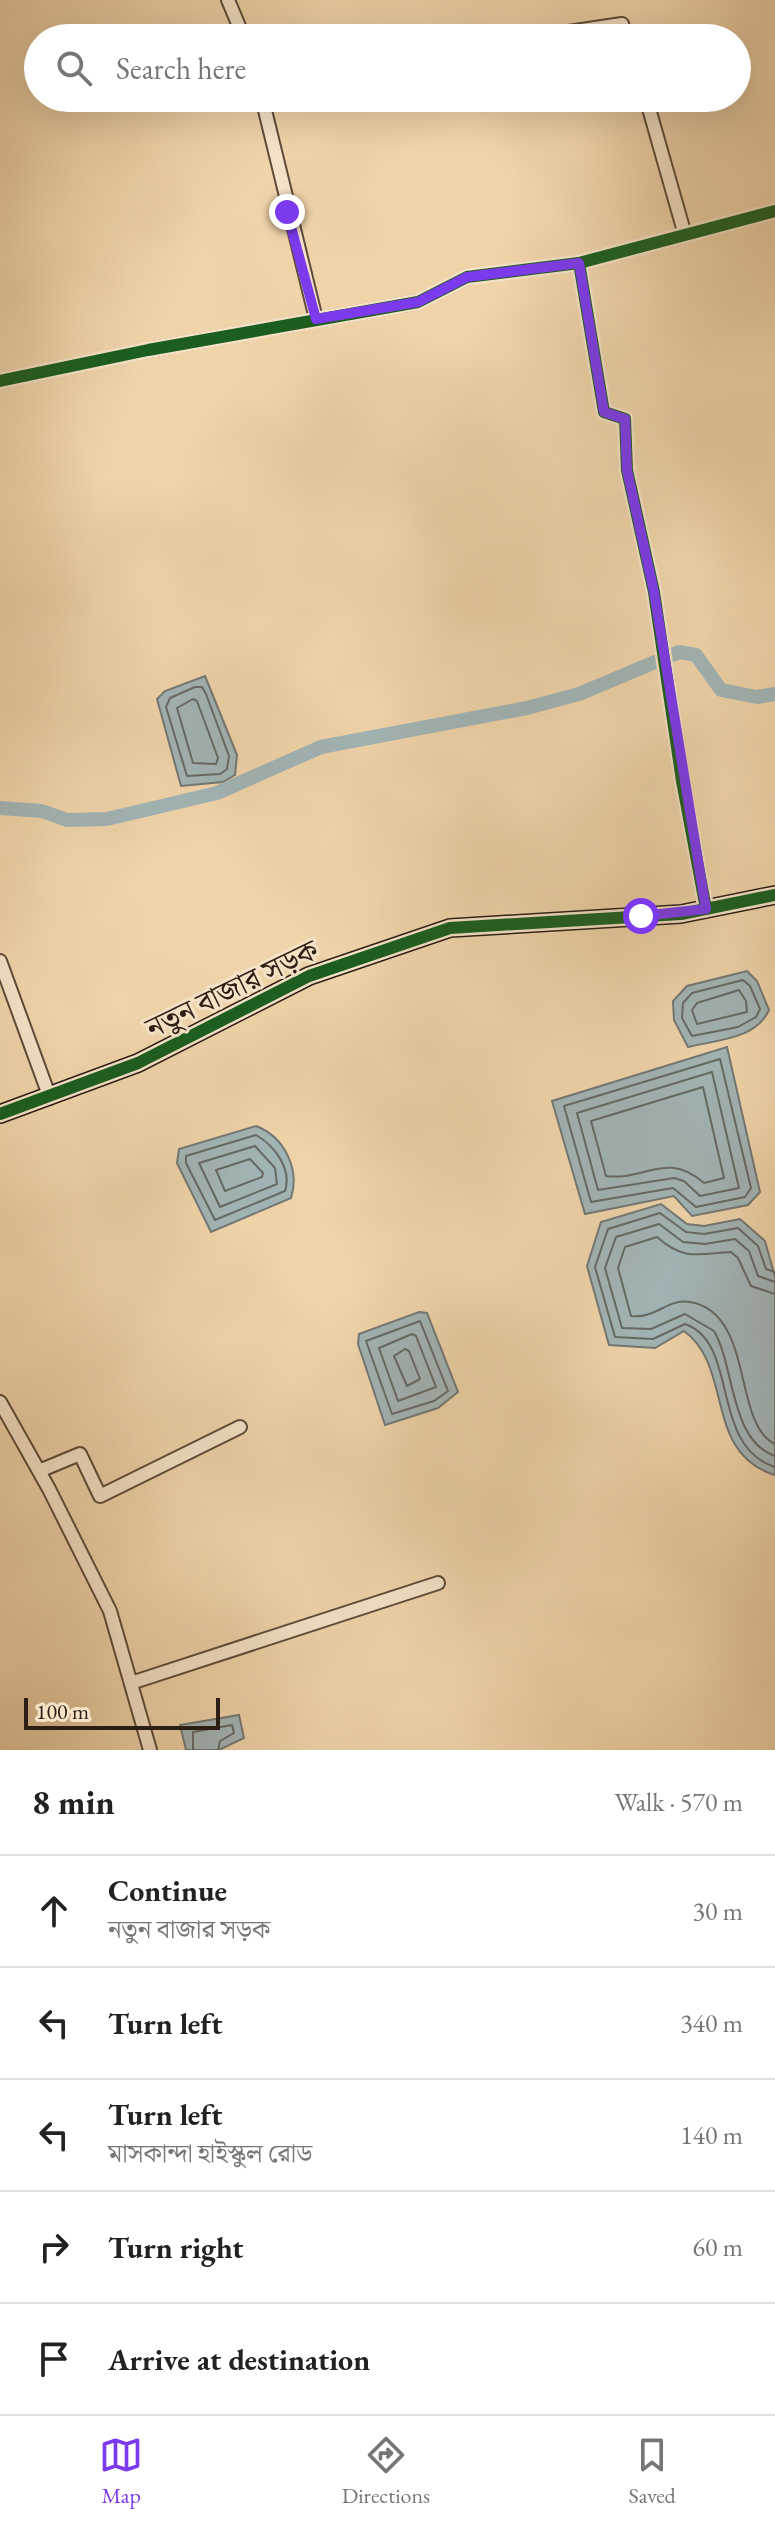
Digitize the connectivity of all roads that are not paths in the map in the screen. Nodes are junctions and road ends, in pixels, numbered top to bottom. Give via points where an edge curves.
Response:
1 (228, 0) edge
2 (238, 24) edge
3 (265, 112) edge
4 (650, 112) edge
5 (775, 211) edge
6 (685, 235) junction
7 (579, 263) junction
8 (316, 319) junction
9 (0, 381) edge
10 (775, 895) edge
11 (706, 909) junction
12 (0, 961) edge
13 (50, 1098) junction
14 (0, 1114) edge
15 (0, 1402) edge
16 (240, 1427) dead end
17 (39, 1471) junction
18 (438, 1583) dead end
19 (131, 1683) junction
20 (150, 1750) edge

1 - 2 street
3 - 8 street
4 - 6 street
5 - 6 street
6 - 7 street
7 - 8 street via 467,277 418,302
7 - 11 street via 604,412 625,419 627,470 658,616
8 - 9 street
10 - 11 street, নতুন বাজার সড়ক
11 - 13 street, নতুন বাজার সড়ক via 450,928 309,976 138,1063
12 - 13 street
13 - 14 street, নতুন বাজার সড়ক
15 - 17 street
16 - 17 street via 100,1496 80,1454
17 - 19 street via 110,1611
18 - 19 street
19 - 20 street

